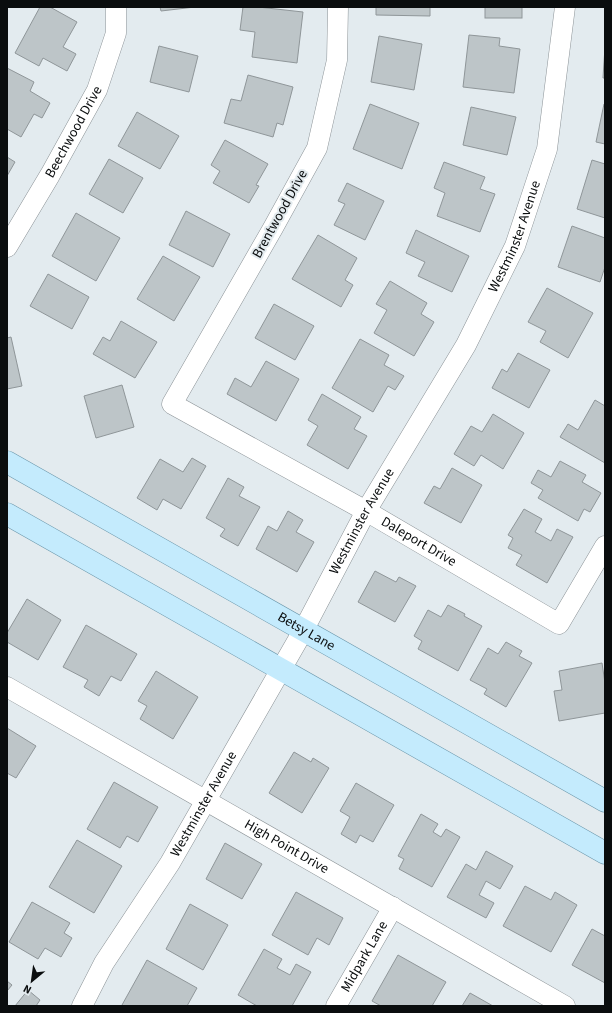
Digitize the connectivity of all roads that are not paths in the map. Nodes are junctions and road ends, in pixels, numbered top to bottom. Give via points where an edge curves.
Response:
1 (116, 7) edge
2 (338, 7) edge
3 (565, 7) edge
4 (7, 247) edge
5 (172, 404) joint
6 (7, 462) edge
7 (366, 510) junction
8 (7, 514) edge
9 (605, 546) edge
10 (303, 631) junction
11 (280, 670) junction
12 (7, 687) edge
13 (206, 800) junction
14 (605, 801) edge
15 (605, 853) edge
16 (393, 907) junction
17 (82, 1006) edge
18 (336, 1006) edge
19 (565, 1006) edge

1 - 4 street, Beechwood Drive via 116,33 98,90
2 - 5 street, Brentwood Drive via 337,60 317,148
3 - 7 street, Westminster Avenue via 547,149 515,246 466,346
5 - 7 street, Daleport Drive
6 - 10 main road, Betsy Lane
7 - 9 street, Daleport Drive via 559,624
7 - 10 street, Westminster Avenue
8 - 11 main road
10 - 11 street, Westminster Avenue
10 - 14 main road, Betsy Lane
11 - 13 street, Westminster Avenue
11 - 15 main road
12 - 13 street, High Point Drive
13 - 16 street, High Point Drive
13 - 17 street, Westminster Avenue via 170,863 104,963
16 - 18 street, Midpark Lane
16 - 19 street, High Point Drive

